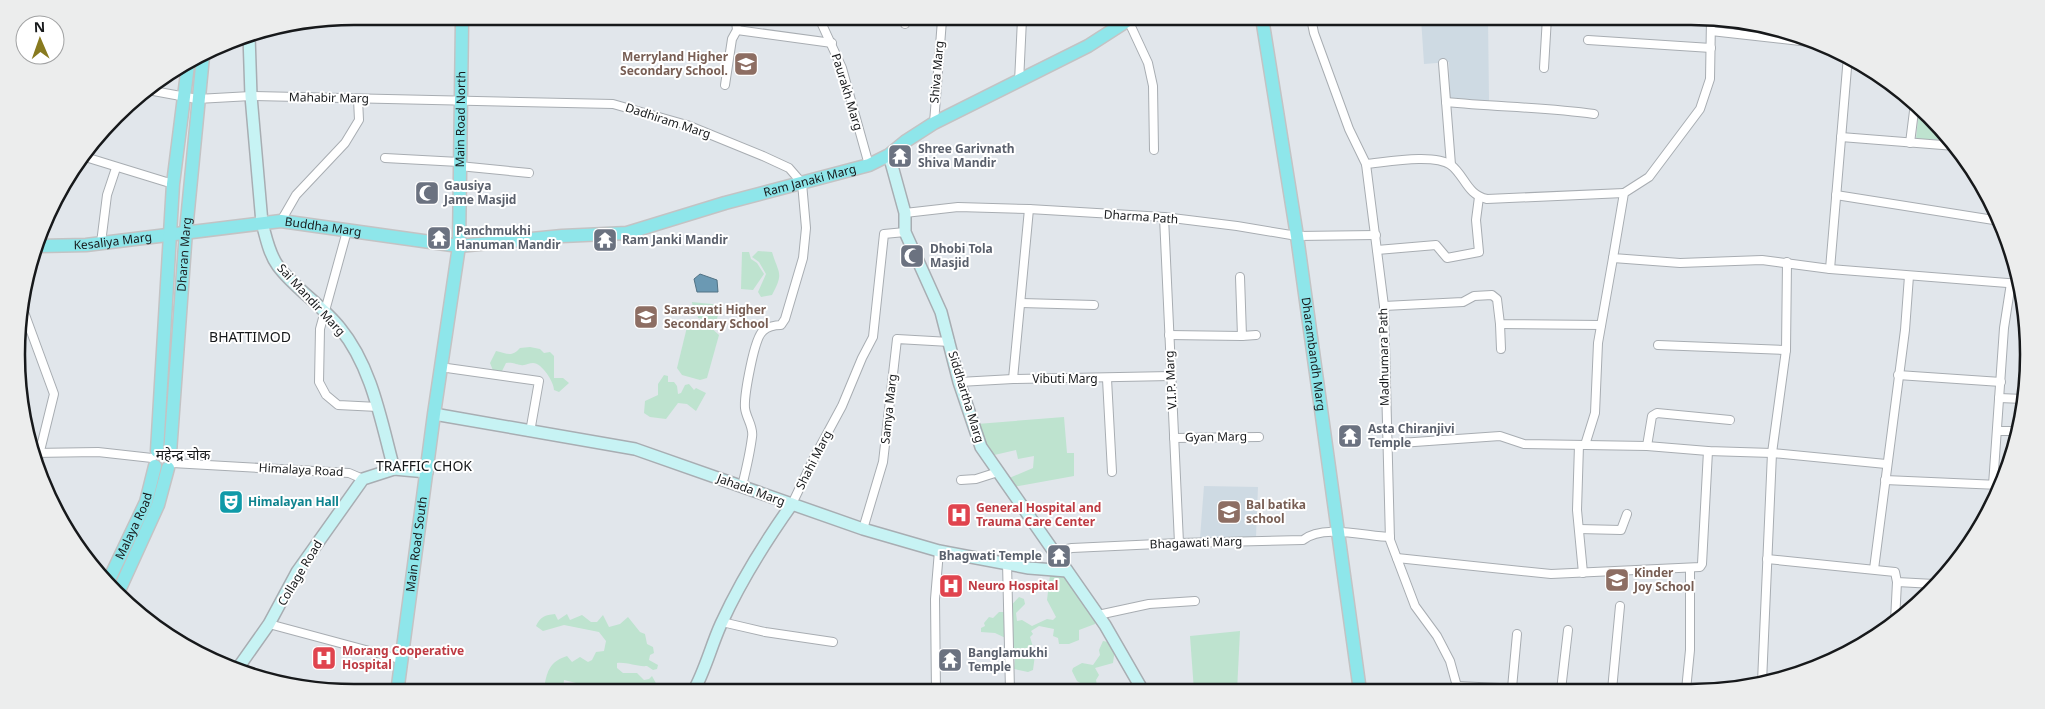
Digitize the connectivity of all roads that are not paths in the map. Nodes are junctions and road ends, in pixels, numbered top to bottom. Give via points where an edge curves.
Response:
1 (462, 25) edge
2 (736, 25) edge
3 (823, 25) edge
4 (942, 25) edge
5 (1022, 25) edge
6 (1120, 25) edge
7 (1131, 25) edge
8 (1263, 25) edge
9 (1312, 25) edge
10 (1546, 25) edge
11 (1711, 26) edge
12 (737, 30) junction
13 (1711, 31) junction
14 (1588, 40) dead end
15 (1788, 40) edge
16 (249, 42) edge
17 (832, 43) junction
18 (1711, 48) junction
19 (201, 63) edge
20 (1443, 63) dead end
21 (1847, 65) edge
22 (1544, 68) dead end
23 (187, 71) edge
24 (1019, 82) junction
25 (725, 85) dead end
26 (156, 92) edge
27 (251, 96) junction
28 (184, 97) junction
29 (197, 99) junction
30 (358, 99) junction
31 (460, 99) junction
32 (1446, 102) junction
33 (1913, 112) edge
34 (1594, 114) dead end
35 (934, 123) junction
36 (1841, 137) junction
37 (1910, 143) junction
38 (1945, 145) edge
39 (1154, 150) dead end
40 (889, 155) junction
41 (384, 158) dead end
42 (90, 159) edge
43 (459, 164) junction
44 (1366, 164) junction
45 (869, 165) junction
46 (1451, 166) junction
47 (116, 168) junction
48 (529, 172) dead end
49 (802, 183) junction
50 (173, 184) junction
51 (1624, 193) junction
52 (1836, 195) junction
53 (1479, 198) junction
54 (1029, 209) junction
55 (905, 213) junction
56 (1164, 217) junction
57 (1991, 220) edge
58 (282, 221) junction
59 (262, 223) junction
60 (348, 231) junction
61 (186, 232) junction
62 (905, 232) junction
63 (170, 233) junction
64 (1376, 235) junction
65 (1297, 236) junction
66 (101, 243) junction
67 (43, 246) edge
68 (459, 246) junction
69 (1377, 250) junction
70 (1613, 258) junction
71 (1787, 262) junction
72 (1830, 269) junction
73 (1240, 276) dead end
74 (1909, 276) junction
75 (2011, 283) joint
76 (1021, 303) junction
77 (1094, 306) dead end
78 (1384, 306) junction
79 (324, 311) junction
80 (27, 321) edge
81 (1500, 324) junction
82 (1601, 326) junction
83 (1169, 335) junction
84 (1256, 335) dead end
85 (1242, 336) junction
86 (950, 342) junction
87 (1658, 345) dead end
88 (1500, 349) dead end
89 (1786, 350) junction
90 (440, 367) junction
91 (1898, 375) junction
92 (1171, 376) junction
93 (1013, 379) junction
94 (1107, 379) junction
95 (959, 382) junction
96 (2001, 382) junction
97 (1999, 398) junction
98 (2017, 399) edge
99 (378, 407) junction
100 (434, 414) junction
101 (1730, 420) dead end
102 (1997, 431) junction
103 (2011, 431) edge
104 (530, 432) junction
105 (1259, 437) dead end
106 (1174, 438) junction
107 (1386, 444) junction
108 (1582, 445) junction
109 (1647, 446) junction
110 (38, 447) edge
111 (1708, 451) junction
112 (40, 453) edge
113 (1772, 453) junction
114 (155, 458) junction
115 (170, 461) junction
116 (1886, 464) junction
117 (394, 469) junction
118 (427, 472) junction
119 (998, 472) junction
120 (1112, 472) dead end
121 (362, 478) junction
122 (1996, 478) edge
123 (961, 480) dead end
124 (1885, 480) junction
125 (1993, 485) edge
126 (742, 486) junction
127 (792, 504) junction
128 (1627, 514) dead end
129 (863, 529) junction
130 (1579, 529) junction
131 (1339, 531) junction
132 (1390, 537) junction
133 (1178, 543) junction
134 (939, 551) junction
135 (1052, 552) junction
136 (1397, 558) junction
137 (1767, 559) junction
138 (1007, 562) junction
139 (1690, 568) junction
140 (1874, 569) junction
141 (1066, 571) junction
142 (1583, 573) junction
143 (111, 576) edge
144 (1897, 582) junction
145 (1926, 584) edge
146 (121, 586) edge
147 (1195, 601) dead end
148 (1620, 606) dead end
149 (1895, 612) edge
150 (1098, 615) junction
151 (722, 622) junction
152 (270, 624) junction
153 (1568, 630) dead end
154 (1517, 634) dead end
155 (833, 642) dead end
156 (403, 660) junction
157 (241, 664) edge
158 (1762, 676) edge
159 (399, 684) edge
160 (696, 684) edge
161 (936, 684) edge
162 (1010, 684) edge
163 (1138, 684) edge
164 (1359, 684) edge
165 (1457, 684) edge
166 (1512, 684) edge
167 (1561, 684) edge
168 (1613, 684) edge
169 (1687, 684) edge

1 - 31 main road, Main Road North
2 - 12 street
3 - 17 street, Paurakh Marg
4 - 35 street, Shiva Marg
5 - 24 street
6 - 24 main road, Ram Janaki Marg via 1088,46
7 - 39 street via 1153,86
8 - 65 main road, Dharambandh Marg
9 - 44 street, Madhumara Path via 1349,129
10 - 22 street
11 - 13 street
12 - 17 street
12 - 25 street via 732,38
13 - 15 street
13 - 18 street
14 - 18 street
16 - 27 street, Sai Mandir Marg
17 - 45 street, Paurakh Marg
18 - 51 street via 1710,79 1700,109 1649,177
19 - 29 main road, Dharan Marg
20 - 32 street
21 - 36 street
23 - 28 main road, Dharan Marg
24 - 35 main road, Ram Janaki Marg
26 - 28 street, Mahabir Marg
27 - 29 street, Mahabir Marg
27 - 30 street, Mahabir Marg
27 - 59 street, Sai Mandir Marg
28 - 29 street, Mahabir Marg
28 - 50 main road, Dharan Marg
29 - 61 main road, Dharan Marg
30 - 31 street, Mahabir Marg
30 - 58 street via 359,120 345,143 296,195
31 - 43 main road, Main Road North
31 - 49 street, Dadhiram Marg via 613,104 687,125 763,156 789,168
32 - 34 street
32 - 46 street
33 - 37 street
35 - 40 main road, Ram Janaki Marg
36 - 37 street
36 - 52 street
37 - 38 street
40 - 45 main road, Ram Janaki Marg
40 - 55 street, Siddhartha Marg
41 - 43 street
42 - 47 street
43 - 48 street
43 - 68 main road, Main Road North
44 - 46 street via 1435,160
44 - 64 street, Madhumara Path
45 - 49 main road, Ram Janaki Marg
46 - 53 street
47 - 50 street
47 - 66 street via 106,202
49 - 68 main road, Ram Janaki Marg via 627,233
49 - 126 street via 806,228 797,281 781,326 763,330 757,339 746,380 745,410 752,437
50 - 63 main road, Dharan Marg
51 - 53 street
51 - 70 street
52 - 57 street
52 - 72 street
53 - 69 street via 1476,220 1479,252 1447,258 1436,245
54 - 55 street, Dharma Path via 958,207
54 - 56 street, Dharma Path
54 - 76 street
55 - 62 street, Siddhartha Marg
56 - 65 street, Dharma Path
56 - 83 street, V.I.P. Marg
58 - 59 main road, Buddha Marg
58 - 60 main road, Buddha Marg
59 - 61 main road, Buddha Marg
59 - 79 street, Sai Mandir Marg via 278,266
60 - 68 main road, Buddha Marg
60 - 79 street
61 - 63 main road, Kesaliya Marg
61 - 115 main road, Dharan Marg
62 - 86 street, Siddhartha Marg
62 - 127 street, Shahi Marg via 884,234 873,337
63 - 66 main road, Kesaliya Marg
63 - 114 main road, Dharan Marg
64 - 65 street, Dharma Path
64 - 69 street, Madhumara Path
65 - 131 main road, Dharambandh Marg
66 - 67 main road, Kesaliya Marg
68 - 90 main road, Main Road South
69 - 78 street, Madhumara Path
70 - 71 street via 1680,263
70 - 82 street
71 - 72 street
71 - 89 street
72 - 74 street
73 - 85 street
74 - 75 street
74 - 91 street
75 - 96 street via 2005,313
76 - 77 street
76 - 93 street
78 - 81 street via 1463,302 1474,296 1492,295 1497,299
78 - 107 street, Madhumara Path
79 - 99 street, Sai Mandir Marg via 340,328 363,366
79 - 99 street via 318,374 326,395 338,405
80 - 110 street via 54,394
81 - 82 street
81 - 88 street
82 - 108 street via 1596,371 1598,397 1593,426
83 - 85 street
83 - 92 street, V.I.P. Marg
84 - 85 street
86 - 95 street, Siddhartha Marg
86 - 129 street, Samya Marg via 897,339 883,462
87 - 89 street
89 - 113 street
90 - 100 main road, Main Road South
90 - 104 street via 539,380
91 - 96 street
91 - 116 street
92 - 94 street, Vibuti Marg
92 - 106 street, V.I.P. Marg
93 - 94 street, Vibuti Marg
93 - 95 street, Vibuti Marg
94 - 120 street
95 - 119 street, Siddhartha Marg via 981,447
96 - 97 street
97 - 98 street
97 - 102 street
99 - 117 street, Sai Mandir Marg
100 - 104 street, Jahada Marg
100 - 118 main road, Main Road South
101 - 109 street via 1657,413 1652,416
102 - 103 street
102 - 122 street
104 - 126 street, Jahada Marg via 635,449
105 - 106 street, Gyan Marg
106 - 133 street, V.I.P. Marg
107 - 108 street via 1500,436 1524,444
107 - 132 street, Madhumara Path
108 - 109 street
108 - 130 street via 1577,510
109 - 111 street
111 - 113 street
111 - 139 street via 1702,564
112 - 114 street via 98,452
113 - 116 street
113 - 137 street
114 - 115 main road via 161,470
114 - 115 main road via 164,449
114 - 143 main road, Malaya Road via 146,502
115 - 121 street, Himalaya Road via 349,473
115 - 146 main road, Dharan Marg via 158,505
116 - 124 street
117 - 118 street, Himalaya Road
117 - 121 street, Himalaya Road
118 - 156 main road, Main Road South
119 - 123 street
119 - 135 street, Siddhartha Marg
121 - 152 street, Collage Road via 298,572
124 - 125 street
124 - 140 street
126 - 127 street, Jahada Marg
127 - 129 street, Jahada Marg
127 - 151 street, Shahi Marg via 764,543
128 - 130 street via 1621,530
129 - 134 street, Jahada Marg
130 - 142 street
131 - 132 street, Bhagawati Marg
131 - 133 street, Bhagawati Marg via 1310,534 1303,540
131 - 164 main road, Dharambandh Marg
132 - 136 street, Madhumara Path
133 - 135 street, Bhagawati Marg via 1072,548
134 - 138 street, Jahada Marg
134 - 161 street via 935,599
135 - 141 street, Siddhartha Marg
136 - 142 street via 1551,574
136 - 165 street, Madhumara Path via 1415,606 1437,636
137 - 140 street
137 - 158 street
138 - 141 street, Jahada Marg via 1029,568
138 - 162 street
139 - 142 street
139 - 169 street
140 - 144 street via 1895,572
141 - 150 street, Siddhartha Marg
144 - 145 street
144 - 149 street
147 - 150 street via 1149,604
148 - 168 street
150 - 163 street, Siddhartha Marg
151 - 155 street
151 - 160 street, Shahi Marg
152 - 156 street
152 - 157 street, Collage Road
153 - 167 street
154 - 166 street
156 - 159 main road, Main Road South

